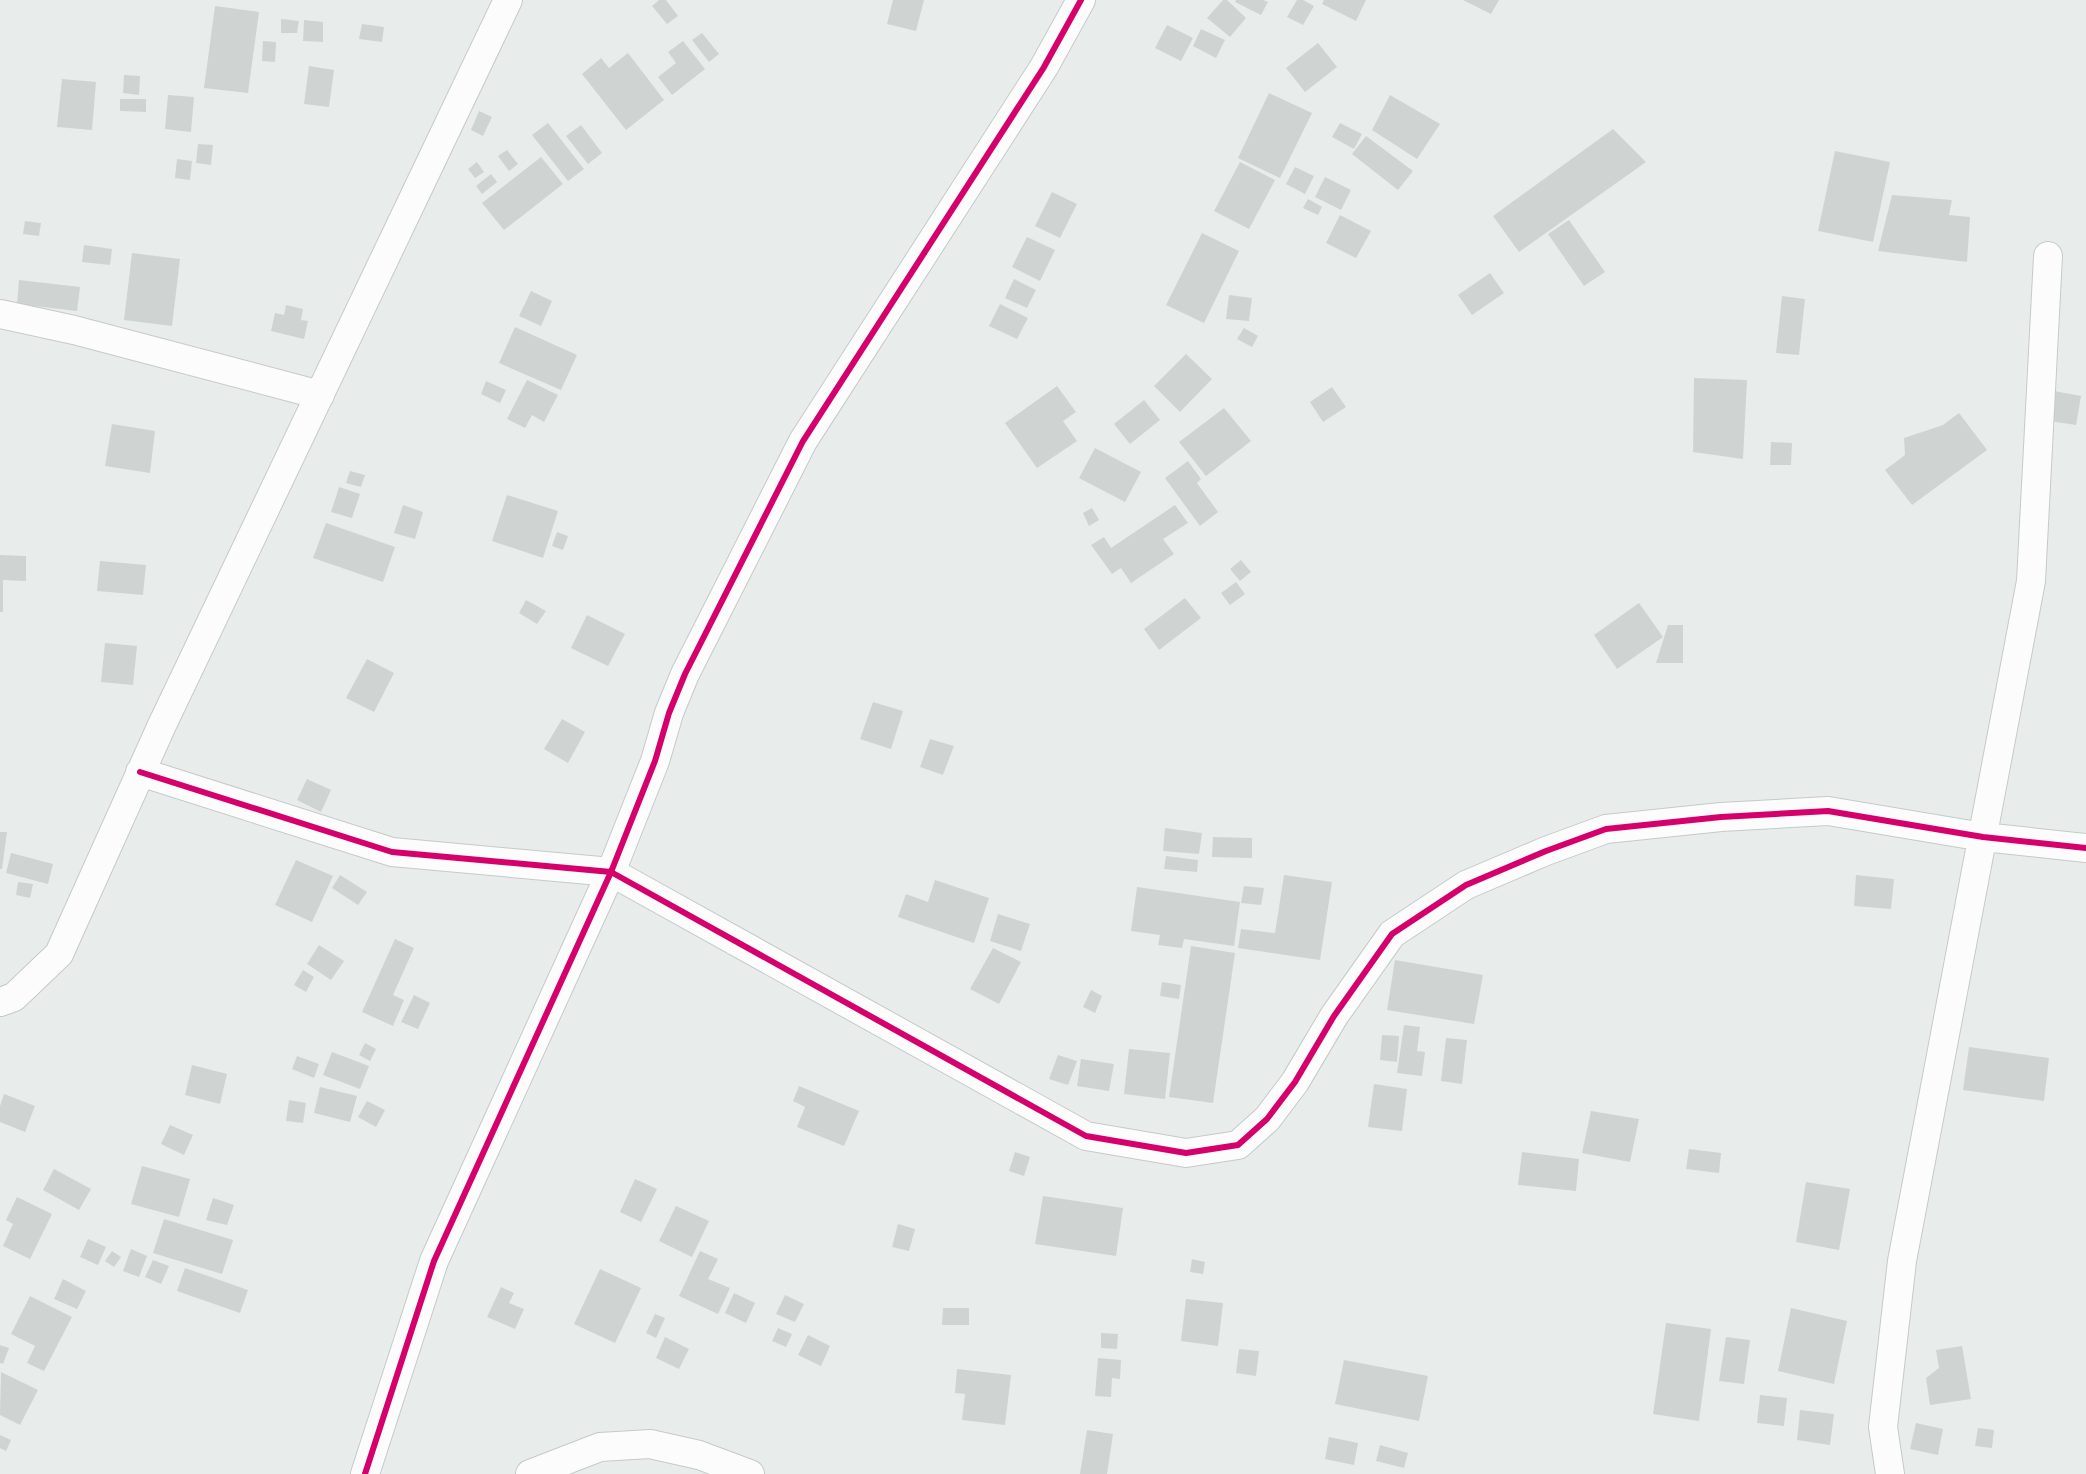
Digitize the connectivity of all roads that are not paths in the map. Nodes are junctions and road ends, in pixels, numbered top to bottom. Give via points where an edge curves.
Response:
1 (508, 0) edge
2 (1081, 0) edge
3 (2048, 256) dead end
4 (0, 314) edge
5 (320, 395) junction
6 (140, 772) junction
7 (1983, 837) junction
8 (2086, 848) edge
9 (611, 872) junction
10 (0, 1002) edge
11 (365, 1474) edge
12 (530, 1474) edge
13 (750, 1474) edge
14 (1890, 1474) edge

1 - 5 street
2 - 9 street via 1044,67 803,441 685,674
3 - 7 street via 2032,581
4 - 5 street via 74,330
5 - 6 street
6 - 9 street via 392,852
6 - 10 street via 59,954 14,997
7 - 8 street
7 - 9 street via 1828,811 1721,817 1606,829 1546,851 1466,886 1392,934 1267,1119 1238,1145 1186,1153 1086,1136
7 - 14 street via 1902,1261 1883,1428
9 - 11 street via 434,1261
12 - 13 street via 600,1447 650,1444 699,1455

